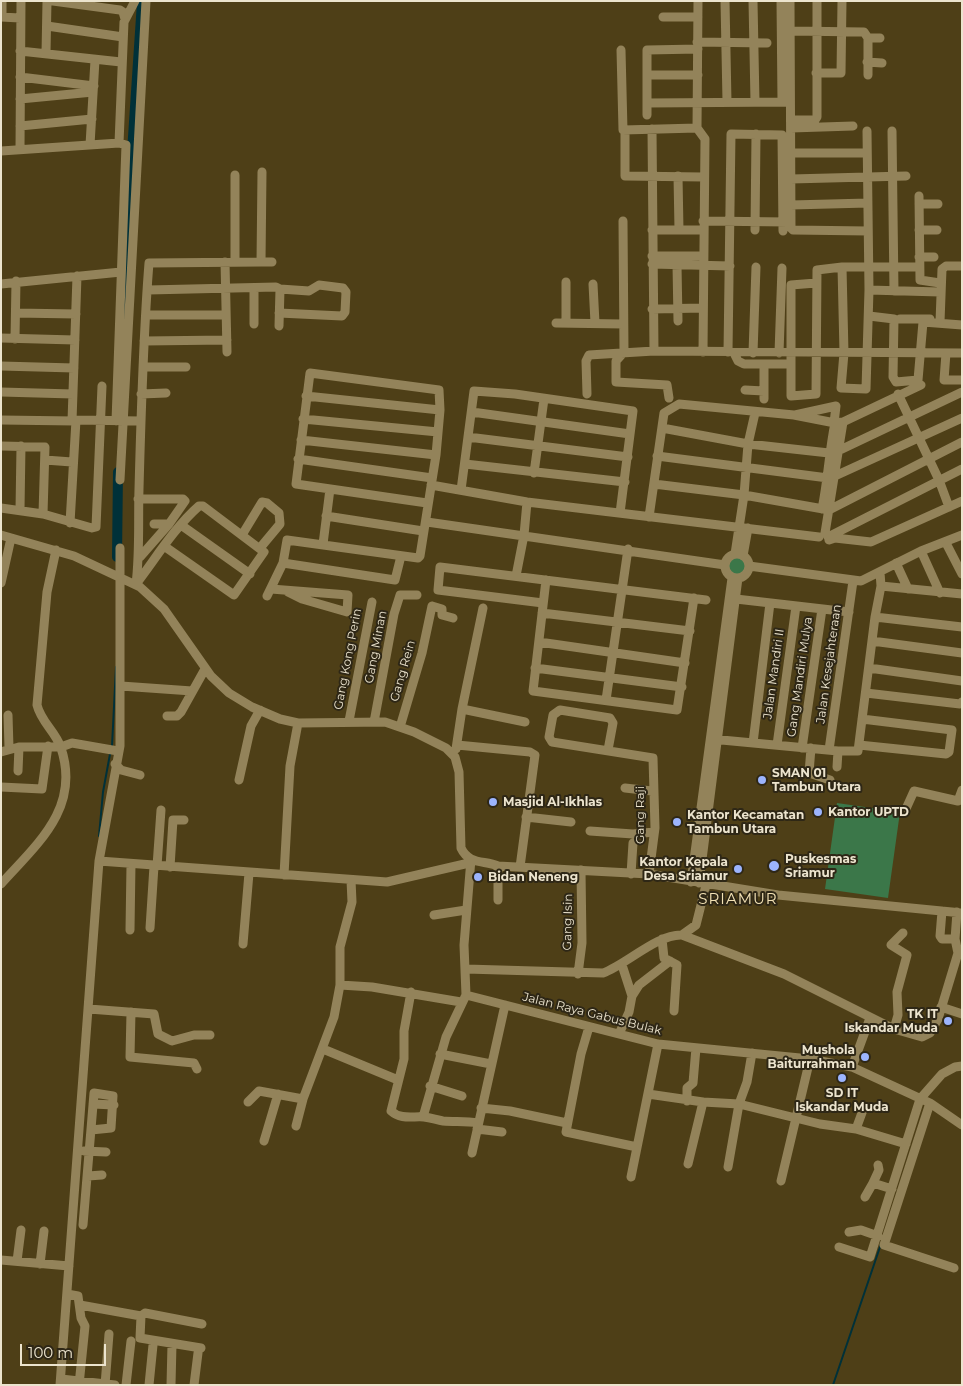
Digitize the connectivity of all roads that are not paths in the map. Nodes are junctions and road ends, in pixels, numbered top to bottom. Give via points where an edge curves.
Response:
1 (2, 1) edge
2 (21, 1) edge
3 (46, 1) edge
4 (53, 1) edge
5 (135, 1) edge
6 (146, 1) edge
7 (698, 1) edge
8 (725, 1) edge
9 (753, 1) edge
10 (781, 1) edge
11 (790, 1) edge
12 (817, 1) edge
13 (842, 1) edge
14 (2, 17) edge
15 (663, 17) dead end
16 (20, 18) junction
17 (698, 18) junction
18 (125, 19) junction
19 (46, 26) junction
20 (790, 31) junction
21 (816, 32) junction
22 (842, 33) junction
23 (123, 37) junction
24 (868, 38) junction
25 (880, 38) dead end
26 (725, 43) junction
27 (754, 43) junction
28 (767, 43) dead end
29 (698, 46) junction
30 (621, 50) dead end
31 (20, 51) junction
32 (46, 53) junction
33 (95, 60) junction
34 (122, 62) junction
35 (868, 62) junction
36 (882, 63) dead end
37 (816, 73) junction
38 (647, 75) junction
39 (698, 76) junction
40 (868, 76) dead end
41 (20, 78) junction
42 (94, 89) junction
43 (20, 99) junction
44 (698, 102) junction
45 (727, 102) junction
46 (756, 102) junction
47 (786, 102) junction
48 (647, 103) junction
49 (647, 115) dead end
50 (92, 119) junction
51 (791, 124) junction
52 (20, 126) junction
53 (853, 126) dead end
54 (697, 128) junction
55 (652, 129) junction
56 (625, 130) junction
57 (867, 131) dead end
58 (892, 131) dead end
59 (756, 134) junction
60 (786, 139) junction
61 (119, 143) junction
62 (90, 145) junction
63 (20, 149) junction
64 (1, 151) edge
65 (791, 153) junction
66 (867, 153) junction
67 (262, 172) dead end
68 (235, 175) dead end
69 (652, 176) junction
70 (678, 176) junction
71 (893, 176) junction
72 (906, 176) dead end
73 (703, 177) junction
74 (867, 177) junction
75 (791, 179) junction
76 (868, 203) junction
77 (938, 204) dead end
78 (791, 205) junction
79 (623, 221) dead end
80 (730, 221) junction
81 (703, 225) junction
82 (785, 225) junction
83 (756, 226) junction
84 (652, 230) junction
85 (679, 230) junction
86 (919, 230) junction
87 (937, 230) dead end
88 (868, 231) junction
89 (919, 257) junction
90 (934, 257) dead end
91 (652, 260) junction
92 (703, 261) junction
93 (225, 262) junction
94 (235, 262) junction
95 (261, 262) junction
96 (272, 262) dead end
97 (677, 265) junction
98 (730, 266) junction
99 (962, 266) edge
100 (842, 267) junction
101 (868, 267) junction
102 (894, 267) junction
103 (919, 267) junction
104 (756, 268) dead end
105 (782, 268) dead end
106 (121, 272) junction
107 (77, 276) junction
108 (16, 281) junction
109 (566, 282) dead end
110 (816, 283) junction
111 (1, 284) edge
112 (593, 284) dead end
113 (940, 287) junction
114 (254, 288) junction
115 (226, 289) junction
116 (280, 289) junction
117 (148, 290) junction
118 (869, 290) junction
119 (894, 290) junction
120 (652, 308) junction
121 (677, 308) junction
122 (703, 308) junction
123 (16, 313) junction
124 (279, 313) junction
125 (76, 314) junction
126 (147, 315) junction
127 (226, 315) junction
128 (869, 316) junction
129 (900, 319) dead end
130 (678, 321) dead end
131 (940, 321) junction
132 (566, 322) junction
133 (556, 323) dead end
134 (595, 323) junction
135 (254, 324) dead end
136 (623, 324) junction
137 (962, 325) edge
138 (278, 326) dead end
139 (1, 338) edge
140 (15, 338) junction
141 (75, 340) junction
142 (227, 340) junction
143 (144, 341) junction
144 (654, 351) junction
145 (791, 351) junction
146 (227, 352) dead end
147 (624, 352) junction
148 (703, 352) junction
149 (779, 352) junction
150 (893, 352) junction
151 (731, 353) junction
152 (753, 353) junction
153 (816, 353) junction
154 (844, 353) junction
155 (869, 353) junction
156 (921, 353) junction
157 (946, 353) junction
158 (962, 353) edge
159 (790, 364) junction
160 (764, 365) junction
161 (1, 366) edge
162 (143, 367) junction
163 (186, 367) dead end
164 (74, 368) junction
165 (962, 380) edge
166 (920, 385) dead end
167 (102, 386) dead end
168 (745, 390) dead end
169 (1, 392) edge
170 (962, 392) edge
171 (166, 393) dead end
172 (73, 394) junction
173 (141, 394) junction
174 (587, 394) dead end
175 (898, 394) junction
176 (306, 396) junction
177 (669, 398) dead end
178 (544, 399) junction
179 (440, 410) junction
180 (472, 412) junction
181 (754, 413) junction
182 (794, 416) junction
183 (910, 416) junction
184 (962, 418) edge
185 (303, 419) junction
186 (1, 420) edge
187 (100, 420) junction
188 (119, 421) junction
189 (141, 421) junction
190 (74, 422) junction
191 (542, 422) junction
192 (837, 423) junction
193 (662, 428) junction
194 (438, 432) junction
195 (630, 434) junction
196 (918, 436) junction
197 (468, 437) junction
198 (301, 440) junction
199 (962, 442) edge
200 (748, 444) junction
201 (1, 446) edge
202 (21, 446) junction
203 (538, 446) junction
204 (840, 450) junction
205 (829, 453) junction
206 (436, 455) junction
207 (658, 456) junction
208 (628, 457) junction
209 (927, 458) junction
210 (298, 459) junction
211 (45, 460) junction
212 (72, 462) junction
213 (465, 464) junction
214 (747, 468) junction
215 (962, 469) edge
216 (534, 473) junction
217 (832, 477) junction
218 (120, 480) dead end
219 (939, 480) junction
220 (432, 481) junction
221 (625, 482) junction
222 (654, 484) junction
223 (330, 489) junction
224 (461, 490) junction
225 (744, 495) junction
226 (138, 499) junction
227 (962, 501) edge
228 (527, 502) junction
229 (427, 503) junction
230 (950, 507) junction
231 (1, 508) edge
232 (825, 509) junction
233 (20, 510) junction
234 (620, 513) junction
235 (43, 514) junction
236 (326, 516) junction
237 (649, 518) junction
238 (70, 523) junction
239 (154, 524) dead end
240 (169, 524) junction
241 (181, 525) junction
242 (425, 527) junction
243 (743, 527) junction
244 (1, 535) edge
245 (242, 535) junction
246 (524, 535) junction
247 (962, 535) edge
248 (825, 537) junction
249 (11, 538) junction
250 (946, 542) junction
251 (323, 544) junction
252 (164, 546) junction
253 (120, 548) dead end
254 (260, 548) junction
255 (628, 549) junction
256 (56, 550) junction
257 (922, 551) junction
258 (739, 555) junction
259 (401, 556) junction
260 (140, 557) junction
261 (283, 563) junction
262 (896, 563) junction
263 (724, 565) junction
264 (749, 566) junction
265 (880, 572) junction
266 (250, 574) junction
267 (962, 574) edge
268 (120, 576) junction
269 (516, 576) junction
270 (735, 578) junction
271 (546, 580) junction
272 (853, 581) junction
273 (1, 583) edge
274 (136, 584) junction
275 (881, 586) junction
276 (908, 589) junction
277 (620, 590) junction
278 (288, 592) junction
279 (940, 593) junction
280 (417, 594) dead end
281 (962, 594) edge
282 (694, 598) junction
283 (736, 599) junction
284 (706, 600) dead end
285 (372, 602) dead end
286 (543, 603) junction
287 (770, 603) junction
288 (796, 606) junction
289 (483, 608) dead end
290 (822, 609) junction
291 (849, 612) junction
292 (542, 613) junction
293 (875, 617) junction
294 (453, 618) dead end
295 (617, 622) junction
296 (962, 627) edge
297 (690, 631) junction
298 (872, 641) junction
299 (538, 642) junction
300 (613, 653) junction
301 (962, 653) edge
302 (685, 663) junction
303 (725, 663) junction
304 (205, 668) junction
305 (535, 668) junction
306 (869, 668) junction
307 (609, 678) junction
308 (962, 681) edge
309 (121, 686) junction
310 (682, 687) junction
311 (192, 691) junction
312 (866, 693) junction
313 (606, 700) junction
314 (962, 702) edge
315 (462, 709) junction
316 (260, 710) junction
317 (8, 715) dead end
318 (167, 716) dead end
319 (862, 719) junction
320 (349, 721) junction
321 (374, 722) junction
322 (525, 722) dead end
323 (298, 723) junction
324 (400, 727) junction
325 (957, 729) edge
326 (715, 739) junction
327 (753, 743) junction
328 (457, 745) junction
329 (777, 745) junction
330 (859, 745) junction
331 (48, 746) junction
332 (20, 747) junction
333 (61, 747) junction
334 (807, 748) junction
335 (5, 750) edge
336 (608, 750) junction
337 (118, 751) junction
338 (834, 751) junction
339 (455, 757) junction
340 (115, 764) junction
341 (836, 767) dead end
342 (18, 771) dead end
343 (140, 775) dead end
344 (239, 780) dead end
345 (830, 780) dead end
346 (1, 787) edge
347 (625, 788) dead end
348 (961, 788) edge
349 (652, 791) junction
350 (905, 811) dead end
351 (526, 817) junction
352 (173, 820) junction
353 (184, 820) dead end
354 (571, 822) dead end
355 (590, 831) dead end
356 (654, 832) junction
357 (633, 843) dead end
358 (99, 861) junction
359 (470, 862) junction
360 (131, 864) junction
361 (156, 866) junction
362 (498, 866) junction
363 (170, 867) junction
364 (520, 867) junction
365 (581, 870) junction
366 (249, 873) junction
367 (631, 874) junction
368 (649, 874) junction
369 (284, 875) junction
370 (351, 880) junction
371 (699, 883) junction
372 (1, 884) edge
373 (498, 900) dead end
374 (466, 910) junction
375 (942, 911) junction
376 (959, 913) edge
377 (434, 914) dead end
378 (150, 928) dead end
379 (130, 930) dead end
380 (903, 933) dead end
381 (682, 935) junction
382 (662, 939) junction
383 (955, 939) junction
384 (243, 944) dead end
385 (670, 961) junction
386 (957, 964) edge
387 (466, 965) junction
388 (622, 965) junction
389 (578, 974) junction
390 (340, 986) junction
391 (411, 992) junction
392 (632, 996) junction
393 (464, 998) junction
394 (505, 1005) junction
395 (941, 1007) junction
396 (89, 1009) junction
397 (674, 1011) dead end
398 (131, 1012) junction
399 (962, 1014) edge
400 (870, 1018) junction
401 (590, 1027) junction
402 (894, 1029) junction
403 (619, 1034) junction
404 (210, 1035) dead end
405 (658, 1044) junction
406 (696, 1048) junction
407 (323, 1050) junction
408 (752, 1053) junction
409 (440, 1054) junction
410 (810, 1059) junction
411 (491, 1064) junction
412 (852, 1066) junction
413 (962, 1066) edge
414 (197, 1069) dead end
415 (398, 1080) junction
416 (430, 1086) junction
417 (278, 1094) junction
418 (648, 1094) junction
419 (462, 1096) dead end
420 (303, 1099) junction
421 (920, 1099) junction
422 (687, 1101) junction
423 (248, 1102) dead end
424 (703, 1102) junction
425 (930, 1103) junction
426 (739, 1104) junction
427 (482, 1108) junction
428 (863, 1110) dead end
429 (423, 1116) junction
430 (798, 1118) junction
431 (113, 1120) junction
432 (124, 1121) dead end
433 (567, 1123) junction
434 (962, 1125) edge
435 (296, 1126) dead end
436 (478, 1126) junction
437 (856, 1129) junction
438 (91, 1130) junction
439 (502, 1132) dead end
440 (264, 1141) dead end
441 (906, 1144) junction
442 (637, 1147) junction
443 (78, 1150) junction
444 (89, 1151) junction
445 (106, 1152) dead end
446 (472, 1153) dead end
447 (688, 1164) dead end
448 (878, 1165) dead end
449 (728, 1168) dead end
450 (102, 1175) dead end
451 (88, 1176) junction
452 (632, 1177) dead end
453 (781, 1181) dead end
454 (873, 1183) junction
455 (892, 1190) junction
456 (865, 1196) dead end
457 (84, 1225) dead end
458 (20, 1230) dead end
459 (44, 1231) dead end
460 (849, 1232) dead end
461 (878, 1236) junction
462 (839, 1247) dead end
463 (1, 1260) edge
464 (17, 1262) junction
465 (40, 1264) junction
466 (67, 1266) junction
467 (954, 1268) dead end
468 (67, 1294) junction
469 (80, 1305) junction
470 (141, 1316) junction
471 (202, 1324) dead end
472 (109, 1334) dead end
473 (131, 1341) dead end
474 (172, 1344) junction
475 (154, 1345) dead end
476 (60, 1382) edge
477 (79, 1383) edge
478 (105, 1384) edge
479 (115, 1385) edge
480 (126, 1385) edge
481 (149, 1385) edge
482 (171, 1385) edge
483 (194, 1385) edge

1 - 14 street
2 - 16 street
3 - 19 street
4 - 18 street via 120,10
5 - 18 street
6 - 188 street
7 - 17 street
8 - 26 street
9 - 27 street
10 - 47 street
11 - 20 street
12 - 21 street
13 - 22 street
14 - 16 street
15 - 17 street
16 - 31 street
17 - 29 street
18 - 23 street
19 - 23 street
19 - 32 street
20 - 21 street
20 - 47 street
21 - 22 street
21 - 37 street
22 - 24 street via 864,32
22 - 37 street via 841,73
23 - 34 street
24 - 25 street
24 - 35 street
26 - 27 street
26 - 29 street
26 - 45 street
27 - 28 street
27 - 46 street
29 - 38 street via 648,49
29 - 39 street
30 - 56 street via 622,128
31 - 32 street
31 - 41 street
32 - 33 street
33 - 34 street
33 - 42 street
34 - 61 street
35 - 36 street
35 - 40 street
37 - 51 street via 816,119
38 - 39 street
38 - 48 street
39 - 44 street
41 - 42 street
41 - 43 street
42 - 43 street
42 - 50 street
43 - 52 street
44 - 45 street
44 - 48 street
44 - 54 street
45 - 46 street
46 - 47 street
47 - 51 street
48 - 49 street
50 - 52 street
50 - 62 street
51 - 53 street
51 - 60 street
52 - 63 street
54 - 55 street
54 - 73 street via 705,139
55 - 56 street
55 - 69 street
56 - 69 street via 625,176
57 - 66 street
58 - 71 street
59 - 60 street via 779,134
59 - 80 street via 730,136
59 - 83 street
60 - 65 street
60 - 82 street
61 - 62 street
61 - 106 street via 126,145
62 - 63 street
63 - 64 street
65 - 66 street
65 - 75 street
66 - 74 street
67 - 95 street
68 - 94 street
69 - 70 street
69 - 84 street
70 - 73 street
70 - 85 street
71 - 72 street
71 - 74 street
71 - 102 street
73 - 81 street
74 - 75 street
74 - 76 street
75 - 78 street
76 - 78 street
76 - 88 street
77 - 86 street via 919,200
78 - 82 street
79 - 136 street
80 - 81 street
80 - 83 street
80 - 98 street
81 - 85 street
81 - 92 street
82 - 83 street
82 - 88 street via 793,230
84 - 85 street
84 - 91 street
86 - 87 street
86 - 89 street
88 - 101 street
89 - 90 street
89 - 103 street
91 - 92 street
91 - 97 street
91 - 120 street
92 - 97 street
92 - 98 street
92 - 122 street
93 - 94 street
93 - 115 street
93 - 117 street via 151,261 148,265
94 - 95 street
95 - 96 street
97 - 121 street
98 - 151 street
99 - 113 street via 942,267
100 - 101 street
100 - 110 street via 817,270
100 - 154 street
101 - 102 street
101 - 118 street
102 - 103 street
102 - 119 street
103 - 113 street via 921,282
104 - 152 street
105 - 149 street
106 - 107 street
106 - 188 street
107 - 108 street
107 - 125 street
108 - 111 street
108 - 123 street
109 - 132 street
110 - 145 street via 791,285
110 - 153 street
112 - 134 street
113 - 119 street
113 - 131 street
114 - 115 street
114 - 116 street
114 - 135 street
115 - 117 street
115 - 127 street
116 - 124 street
116 - 124 street via 309,291 319,285 342,288 346,292 342,316
117 - 126 street
118 - 119 street
118 - 128 street
120 - 121 street
120 - 144 street
121 - 122 street
121 - 130 street
122 - 148 street
123 - 125 street
123 - 140 street
124 - 138 street
125 - 141 street
126 - 127 street
126 - 143 street
127 - 142 street
128 - 150 street via 894,319
128 - 155 street
129 - 131 street
131 - 137 street
131 - 156 street via 923,322
132 - 133 street
132 - 134 street
134 - 136 street
136 - 147 street
139 - 140 street
140 - 141 street
141 - 164 street
142 - 143 street
142 - 146 street
143 - 162 street
144 - 147 street
144 - 148 street
145 - 149 street
145 - 153 street
145 - 159 street
147 - 174 street via 587,357
147 - 177 street via 616,361 616,382 667,385
148 - 151 street
149 - 152 street
150 - 155 street
150 - 156 street
150 - 156 street via 893,379 896,382 918,380
151 - 152 street
151 - 160 street via 744,364
153 - 154 street
153 - 159 street via 815,395 790,395
154 - 155 street
154 - 155 street via 841,388 866,390
156 - 157 street
157 - 158 street
157 - 165 street via 944,380
159 - 160 street
160 - 168 street via 764,395
161 - 164 street
162 - 163 street
162 - 173 street
164 - 172 street
166 - 175 street
167 - 187 street
169 - 172 street
170 - 183 street
171 - 173 street
172 - 190 street
173 - 189 street
175 - 183 street
175 - 192 street
176 - 179 street
176 - 179 street via 312,372 439,390
176 - 185 street
178 - 180 street via 474,391
178 - 191 street
178 - 195 street via 633,411
179 - 194 street
180 - 191 street
180 - 197 street
181 - 182 street
181 - 193 street via 679,404 664,413
181 - 200 street
182 - 192 street
182 - 192 street via 836,406
183 - 196 street
183 - 204 street
184 - 196 street
185 - 194 street
185 - 198 street
186 - 190 street
187 - 188 street
187 - 190 street via 77,419
187 - 238 street via 97,525 92,528
188 - 189 street
188 - 218 street
189 - 226 street
190 - 212 street
191 - 195 street
191 - 203 street
192 - 204 street
192 - 205 street
193 - 200 street
193 - 207 street
194 - 206 street
195 - 208 street
196 - 209 street
196 - 217 street
197 - 203 street
197 - 213 street
198 - 206 street
198 - 210 street
199 - 209 street
200 - 205 street
200 - 214 street
201 - 202 street
202 - 211 street via 44,446
202 - 233 street
203 - 208 street
203 - 216 street
204 - 217 street
205 - 217 street
206 - 220 street
207 - 214 street
207 - 222 street
208 - 221 street
209 - 219 street
209 - 232 street
210 - 220 street
210 - 223 street via 296,484
211 - 212 street
211 - 235 street
212 - 238 street
213 - 216 street
213 - 224 street
214 - 217 street
214 - 225 street
215 - 219 street
216 - 221 street
217 - 232 street
219 - 230 street
219 - 248 street
220 - 224 street
220 - 229 street
221 - 234 street
222 - 225 street
222 - 237 street
223 - 229 street
223 - 236 street
224 - 228 street
225 - 232 street
225 - 243 street
226 - 240 street via 184,499
226 - 260 street
227 - 230 street
228 - 234 street
228 - 246 street
229 - 242 street
230 - 248 street via 871,542
231 - 233 street
232 - 248 street
233 - 235 street
234 - 237 street
235 - 238 street
236 - 242 street
236 - 251 street
237 - 243 street
239 - 240 street
240 - 260 street
241 - 245 street via 200,506
241 - 252 street
241 - 266 street
242 - 246 street
242 - 259 street via 419,557
243 - 248 street
243 - 258 street
244 - 249 street
245 - 254 street
245 - 254 street via 262,502 267,503 279,513 280,524
246 - 255 street
246 - 269 street
247 - 250 street
249 - 256 street
249 - 273 street
250 - 257 street
250 - 267 street
251 - 259 street
251 - 261 street via 287,540
252 - 266 street via 232,594 236,594
252 - 274 street
253 - 268 street
254 - 266 street via 264,553
255 - 263 street
255 - 277 street
256 - 268 street
256 - 333 street via 47,592 37,705 42,719
257 - 262 street
257 - 279 street
258 - 263 street via 728,558
258 - 264 street
259 - 261 street via 395,580
260 - 274 street
261 - 278 street via 269,593
262 - 265 street
262 - 276 street
263 - 270 street via 726,572
264 - 270 street via 747,574
264 - 272 street
265 - 272 street
265 - 275 street
268 - 274 street
268 - 309 street
269 - 271 street
269 - 286 street via 441,567 437,590
270 - 283 street
270 - 303 street
271 - 277 street
271 - 286 street
272 - 291 street, Jalan Kesejahteraan
274 - 304 street via 164,608
275 - 276 street
275 - 293 street
276 - 279 street
277 - 282 street
277 - 295 street
278 - 278 street via 302,599 347,612 348,595
279 - 281 street
280 - 321 street, Gang Minan via 400,595
282 - 284 street
282 - 297 street
283 - 287 street
283 - 303 street
285 - 320 street, Gang Kong Perin
286 - 292 street
287 - 288 street
287 - 327 street
288 - 290 street
288 - 329 street, Jalan Mandiri II
289 - 315 street
290 - 291 street
290 - 334 street, Gang Mandiri Mulya
291 - 338 street, Jalan Kesejahteraan
292 - 295 street
292 - 299 street
293 - 296 street
293 - 298 street
294 - 324 street, Gang Rein via 442,615 442,609 432,606
295 - 297 street
295 - 300 street
297 - 302 street
298 - 301 street
298 - 306 street
299 - 300 street
299 - 305 street
300 - 302 street
300 - 307 street
302 - 310 street
303 - 326 street
304 - 311 street
304 - 316 street via 229,692
305 - 307 street
305 - 313 street via 534,691
306 - 308 street
306 - 312 street
307 - 310 street
307 - 313 street
309 - 311 street
309 - 337 street
310 - 313 street via 678,710
311 - 318 street via 180,714
312 - 314 street
312 - 319 street
315 - 322 street
315 - 328 street
316 - 323 street
316 - 344 street via 251,726
317 - 335 street
319 - 325 street
319 - 330 street
320 - 321 street
320 - 323 street
321 - 324 street
323 - 369 street via 290,766
324 - 339 street via 446,748
325 - 330 street via 946,754
326 - 327 street
326 - 371 street
327 - 329 street
328 - 339 street
328 - 351 street via 530,752 535,757
329 - 334 street
330 - 338 street via 857,752
331 - 332 street
331 - 333 street
331 - 346 street via 42,789
332 - 335 street
332 - 342 street
333 - 337 street via 72,744
333 - 372 street via 66,784 57,818 44,838
334 - 338 street
334 - 345 street, Gang Mandiri Mulya via 809,773
336 - 336 street via 552,742 549,737 553,715 560,710 610,718 613,723
336 - 349 street, Gang Raji via 651,757
337 - 340 street
338 - 341 street, Jalan Kesejahteraan
339 - 359 street via 461,785 460,843
340 - 343 street via 121,770
340 - 358 street
347 - 349 street
348 - 350 street via 958,801 914,792
349 - 356 street, Gang Raji
351 - 354 street
351 - 364 street
352 - 353 street
352 - 361 street via 160,814
352 - 363 street
355 - 356 street
356 - 368 street, Gang Raji
357 - 367 street
358 - 360 street
358 - 396 street
359 - 362 street
359 - 370 street via 387,882
359 - 374 street
360 - 361 street
360 - 379 street
361 - 363 street
361 - 378 street
362 - 364 street
362 - 373 street
363 - 366 street
364 - 365 street
365 - 367 street
365 - 389 street, Gang Isin via 582,943
366 - 369 street
366 - 384 street
367 - 368 street
368 - 371 street
369 - 370 street
370 - 390 street via 352,902 340,947
371 - 375 street via 846,903
371 - 381 street via 696,925
374 - 377 street
374 - 387 street
375 - 376 street
375 - 383 street via 940,936 942,939
376 - 383 street
380 - 402 street via 892,945 907,955 897,992 898,1015
381 - 382 street
381 - 400 street via 784,974
382 - 385 street via 664,958
382 - 388 street
383 - 386 street
385 - 392 street via 642,982
385 - 397 street via 678,967
386 - 395 street
387 - 389 street
387 - 393 street
388 - 389 street via 603,973
388 - 392 street
390 - 391 street, Jalan Raya Gabus Bulak
390 - 407 street
391 - 393 street, Jalan Raya Gabus Bulak
391 - 415 street via 404,1031 404,1059
392 - 403 street
393 - 394 street, Jalan Raya Gabus Bulak
393 - 409 street
394 - 401 street, Jalan Raya Gabus Bulak
394 - 411 street
395 - 399 street
395 - 402 street via 938,1019 927,1035 916,1037
396 - 398 street
396 - 443 street
398 - 404 street via 154,1014 157,1033 172,1041
398 - 414 street via 130,1057 194,1063
400 - 402 street
400 - 412 street
401 - 403 street, Jalan Raya Gabus Bulak
401 - 433 street
403 - 405 street, Jalan Raya Gabus Bulak
405 - 406 street, Jalan Raya Gabus Bulak
405 - 418 street
406 - 408 street, Jalan Raya Gabus Bulak
406 - 422 street via 693,1083 687,1088
407 - 415 street
407 - 420 street
408 - 410 street, Jalan Raya Gabus Bulak
408 - 426 street
409 - 411 street
409 - 416 street
410 - 412 street, Jalan Raya Gabus Bulak
410 - 430 street
411 - 427 street
412 - 421 street, Jalan Raya Gabus Bulak
413 - 421 street via 942,1074
415 - 429 street via 391,1111 411,1118
416 - 419 street
416 - 429 street
417 - 420 street
417 - 423 street via 258,1091
417 - 440 street
418 - 422 street
418 - 442 street
420 - 435 street
421 - 425 street, Jalan Raya Gabus Bulak
421 - 441 street
422 - 424 street
424 - 426 street
424 - 447 street
425 - 434 street, Jalan Raya Gabus Bulak
425 - 467 street via 884,1245
426 - 430 street
426 - 449 street
427 - 433 street
427 - 436 street
428 - 437 street
429 - 436 street via 445,1121 462,1120
430 - 437 street
430 - 453 street
431 - 432 street
431 - 438 street via 110,1129
431 - 438 street via 114,1096 96,1092
433 - 442 street via 568,1133
436 - 439 street
436 - 446 street
437 - 441 street
438 - 444 street
441 - 455 street
442 - 452 street
443 - 444 street
443 - 466 street
444 - 445 street
444 - 451 street
448 - 454 street
450 - 451 street
451 - 457 street via 89,1198
454 - 455 street
454 - 456 street
455 - 461 street
458 - 464 street
459 - 465 street
460 - 461 street via 861,1230
461 - 462 street via 870,1258
463 - 464 street
464 - 465 street
465 - 466 street
466 - 468 street
468 - 469 street via 78,1296
468 - 476 street
469 - 470 street
469 - 477 street via 85,1326
470 - 471 street via 146,1313
470 - 474 street via 140,1338
472 - 478 street
473 - 480 street
474 - 482 street
474 - 483 street via 199,1351
475 - 481 street
476 - 477 street
477 - 478 street
478 - 479 street

